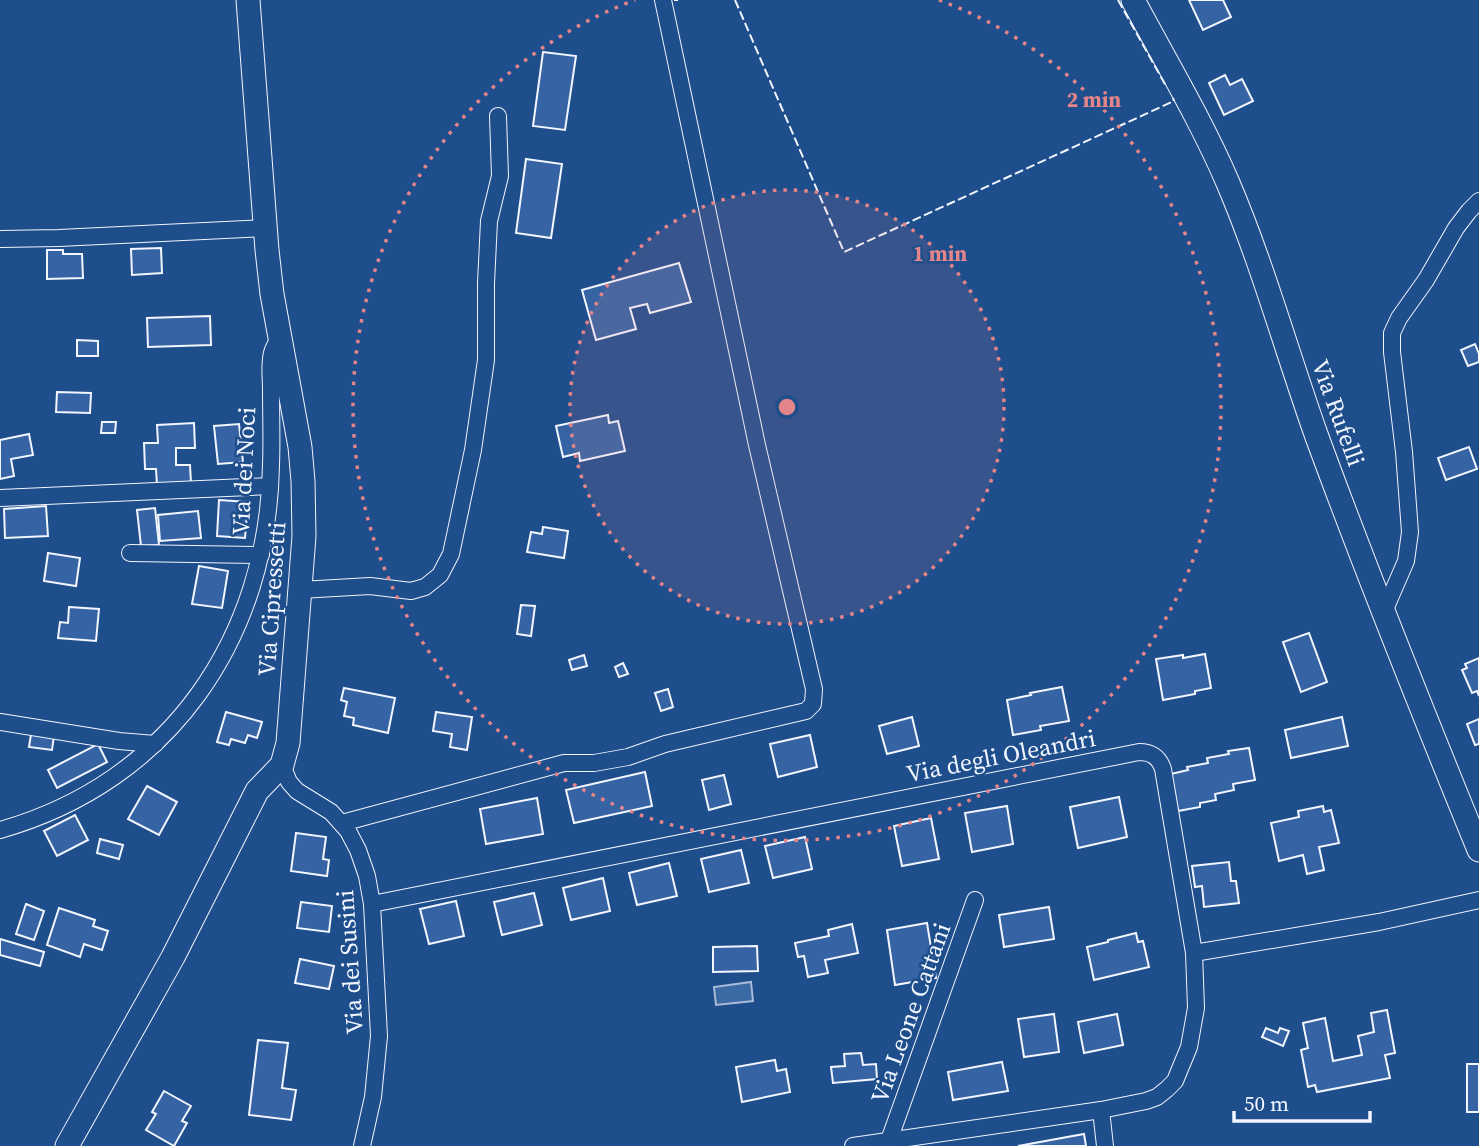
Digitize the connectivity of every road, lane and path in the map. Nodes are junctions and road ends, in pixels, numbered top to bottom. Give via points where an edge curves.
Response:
1 (248, 0) edge
2 (663, 0) edge
3 (1133, 0) edge
4 (498, 116) dead end
5 (1479, 201) edge
6 (265, 229) junction
7 (0, 239) edge
8 (279, 339) junction
9 (270, 486) junction
10 (0, 498) edge
11 (130, 553) dead end
12 (261, 555) junction
13 (300, 590) junction
14 (1383, 614) junction
15 (0, 722) edge
16 (155, 744) junction
17 (282, 765) junction
18 (342, 823) junction
19 (0, 830) edge
20 (1479, 850) edge
21 (975, 900) dead end
22 (1479, 900) edge
23 (372, 904) junction
24 (1194, 953) junction
25 (1101, 1110) junction
26 (888, 1144) edge
27 (67, 1146) edge
28 (362, 1146) edge
29 (853, 1146) edge
30 (1105, 1146) edge

1 - 6 street, Via Cipressetti
2 - 18 street via 814,689 813,704 806,711 628,757 564,763
3 - 14 street, Via Rufelli via 1228,182
4 - 13 street via 500,176 489,221 486,360 452,554 440,575 425,587
5 - 14 street via 1450,237 1392,333 1410,532 1406,561
6 - 7 street
6 - 8 street, Via Cipressetti
8 - 9 street, Via dei Noci via 270,366
8 - 13 street, Via Cipressetti via 302,464
9 - 10 street
9 - 12 street, Via dei Noci
11 - 12 street
12 - 16 street, Via dei Noci via 238,626 220,661 188,708
13 - 17 street, Via Cipressetti via 288,743
14 - 20 street, Via Rufelli
15 - 16 street
16 - 19 street, Via dei Noci via 76,801
17 - 18 street, Via dei Susini via 297,791
17 - 27 street via 257,790 173,957
18 - 23 street, Via dei Susini via 358,850
21 - 26 street, Via Leone Cattani
22 - 24 street via 1380,922
23 - 24 street, Via degli Oleandri via 1146,752 1156,757 1163,769
23 - 28 street, Via dei Susini via 379,1036
24 - 25 street, Via Leone Cattani via 1195,1020 1175,1080 1151,1099
25 - 26 street, Via Leone Cattani
25 - 30 street
26 - 29 street, Via Leone Cattani

